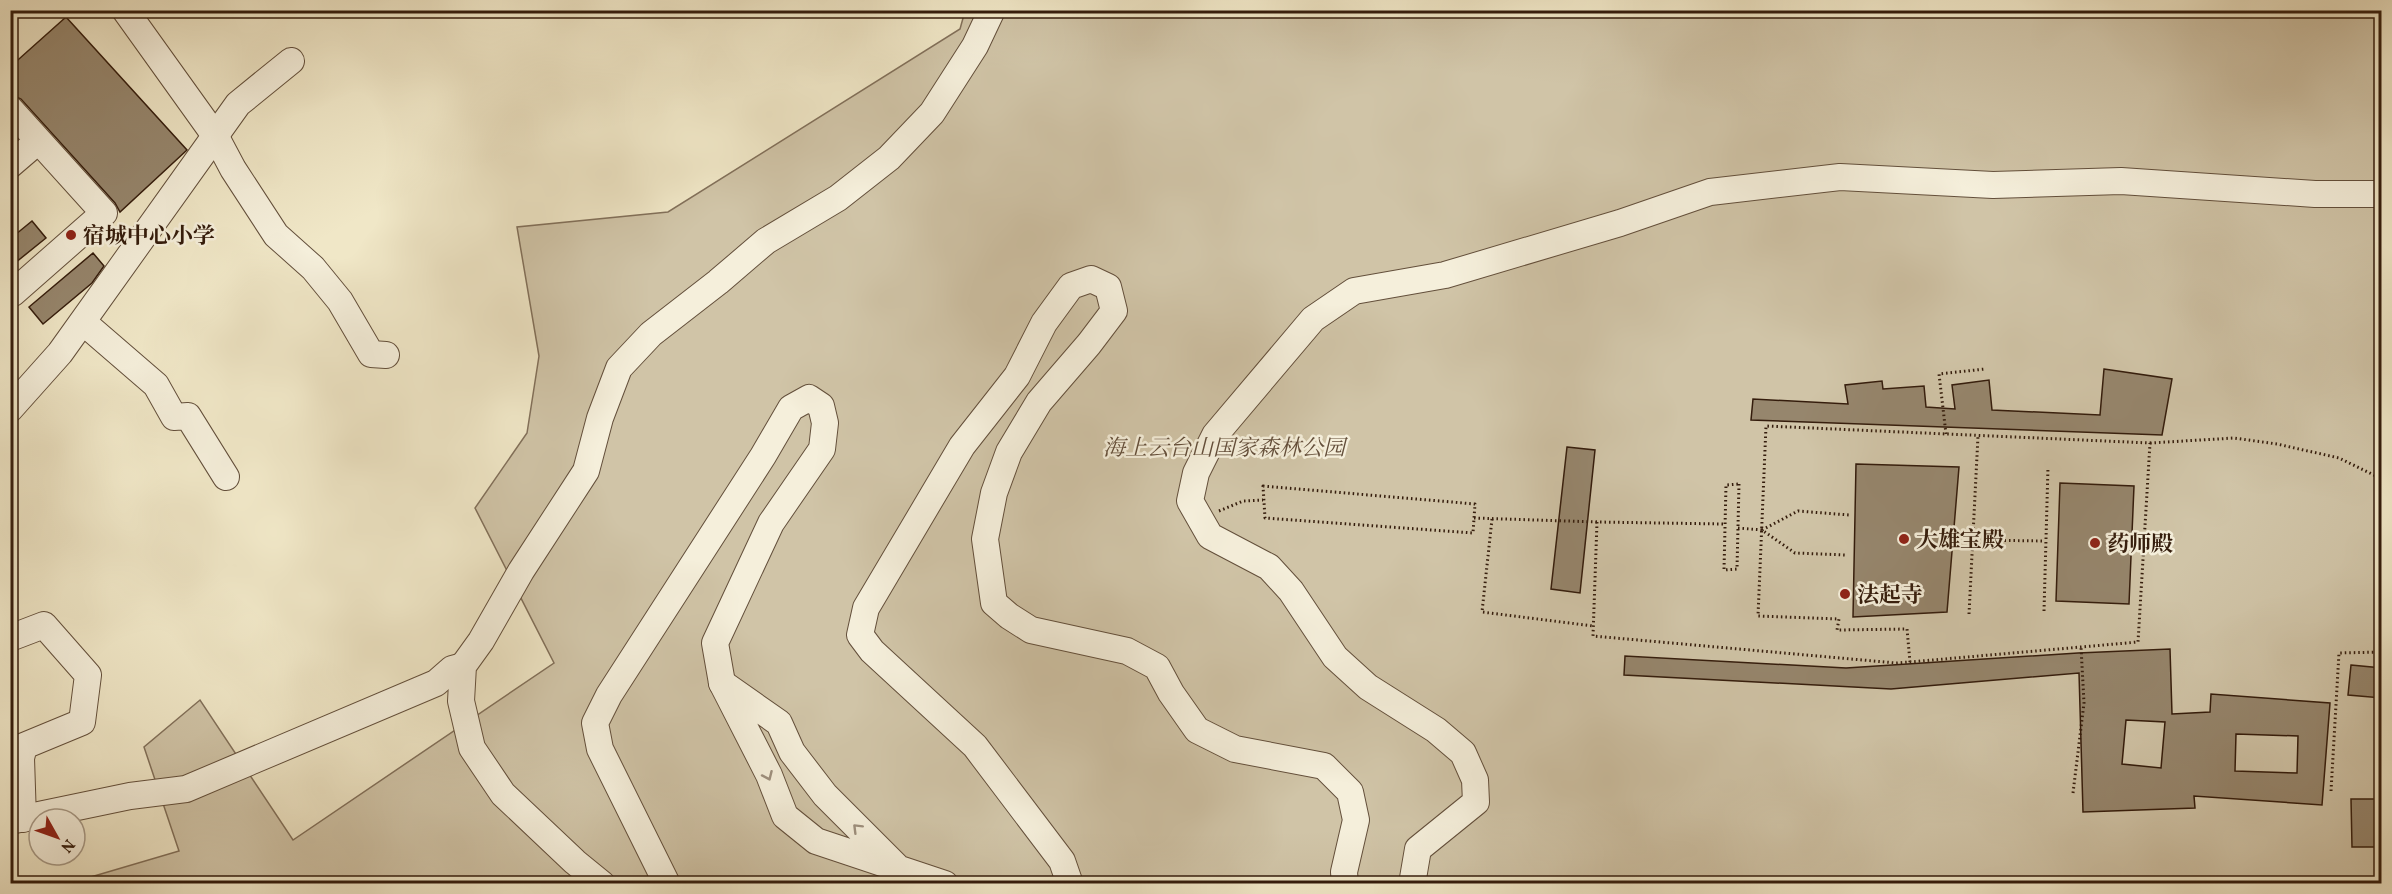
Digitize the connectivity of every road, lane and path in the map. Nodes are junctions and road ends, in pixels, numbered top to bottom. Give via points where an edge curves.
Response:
1 (125, 10) edge
2 (992, 10) edge
3 (291, 61) dead end
4 (10, 109) edge
5 (216, 137) junction
6 (38, 141) junction
7 (10, 165) edge
8 (2382, 194) edge
9 (13, 293) dead end
10 (83, 322) junction
11 (386, 355) dead end
12 (1985, 369) dead end
13 (10, 409) edge
14 (1946, 434) junction
15 (1978, 436) junction
16 (2150, 443) junction
17 (2048, 467) dead end
18 (226, 477) dead end
19 (2382, 479) edge
20 (1263, 500) junction
21 (1849, 515) dead end
22 (1474, 518) junction
23 (1201, 519) junction
24 (1492, 519) junction
25 (1597, 522) junction
26 (1724, 524) junction
27 (1738, 528) junction
28 (1762, 530) junction
29 (1973, 540) junction
30 (2045, 542) junction
31 (1846, 555) dead end
32 (2044, 611) dead end
33 (1969, 614) dead end
34 (1593, 626) junction
35 (10, 638) edge
36 (2081, 647) junction
37 (2382, 652) edge
38 (1910, 662) junction
39 (463, 666) junction
40 (722, 682) junction
41 (2331, 790) dead end
42 (2073, 793) dead end
43 (17, 820) edge
44 (899, 869) junction
45 (602, 884) edge
46 (667, 884) edge
47 (945, 884) edge
48 (1070, 884) edge
49 (1345, 884) edge
50 (1412, 884) edge

1 - 5 street
2 - 39 street via 975,46 932,113 889,158 838,198 766,241 651,334 619,368 586,471
3 - 5 street via 238,104
4 - 6 street
5 - 10 street
5 - 11 street via 276,235 313,268 340,301 372,354
6 - 7 street
6 - 9 street via 104,213
8 - 23 street via 2315,194 2121,181 1993,185 1840,177 1710,192 1445,275 1354,291 1313,319 1215,435 1196,473 1190,501
10 - 13 street
10 - 18 street via 156,385 174,417 188,416
12 - 14 path via 1940,374
14 - 15 path
14 - 28 path via 1766,426
15 - 16 path
15 - 29 path
16 - 19 path via 2234,438 2277,444 2339,458
16 - 36 path via 2138,642
17 - 30 path
20 - 22 path via 1265,518 1473,533
20 - 22 path via 1263,486 1476,504
20 - 23 path via 1243,501
21 - 28 path via 1798,511
22 - 24 path
23 - 50 street via 1210,536 1269,567 1291,591 1335,657 1368,687 1436,730 1463,753 1475,780 1476,802 1418,849
24 - 25 path
24 - 34 path via 1482,612
25 - 26 path
25 - 34 path
26 - 27 path via 1726,484 1739,484
26 - 27 path via 1724,570 1737,569
27 - 28 path
28 - 31 path via 1795,553
28 - 38 path via 1758,616 1839,619 1837,630 1907,629
29 - 30 path
29 - 33 path
30 - 32 path
34 - 38 path via 1593,636
35 - 43 street via 44,625 88,675 82,722 24,746
36 - 38 path
36 - 42 path via 2084,703
37 - 41 path via 2339,653
39 - 43 street via 452,669 436,683 186,789 130,796
39 - 45 street via 461,701 472,748 503,794
44 -> 40 street via 825,795 792,752 779,723
40 -> 44 street via 785,816 816,841
40 - 46 street via 715,643 771,523 822,449 825,423 821,406 809,398 791,408 609,694 595,723 600,749
44 - 47 street
48 - 49 street via 1062,861 975,746 872,651 860,635 866,608 962,446 1017,376 1044,323 1071,286 1091,279 1108,287 1114,311 1039,402 1009,452 994,493 985,539 994,603 1031,630 1127,651 1157,667 1197,730 1235,749 1324,766 1350,792 1356,820 1344,872

